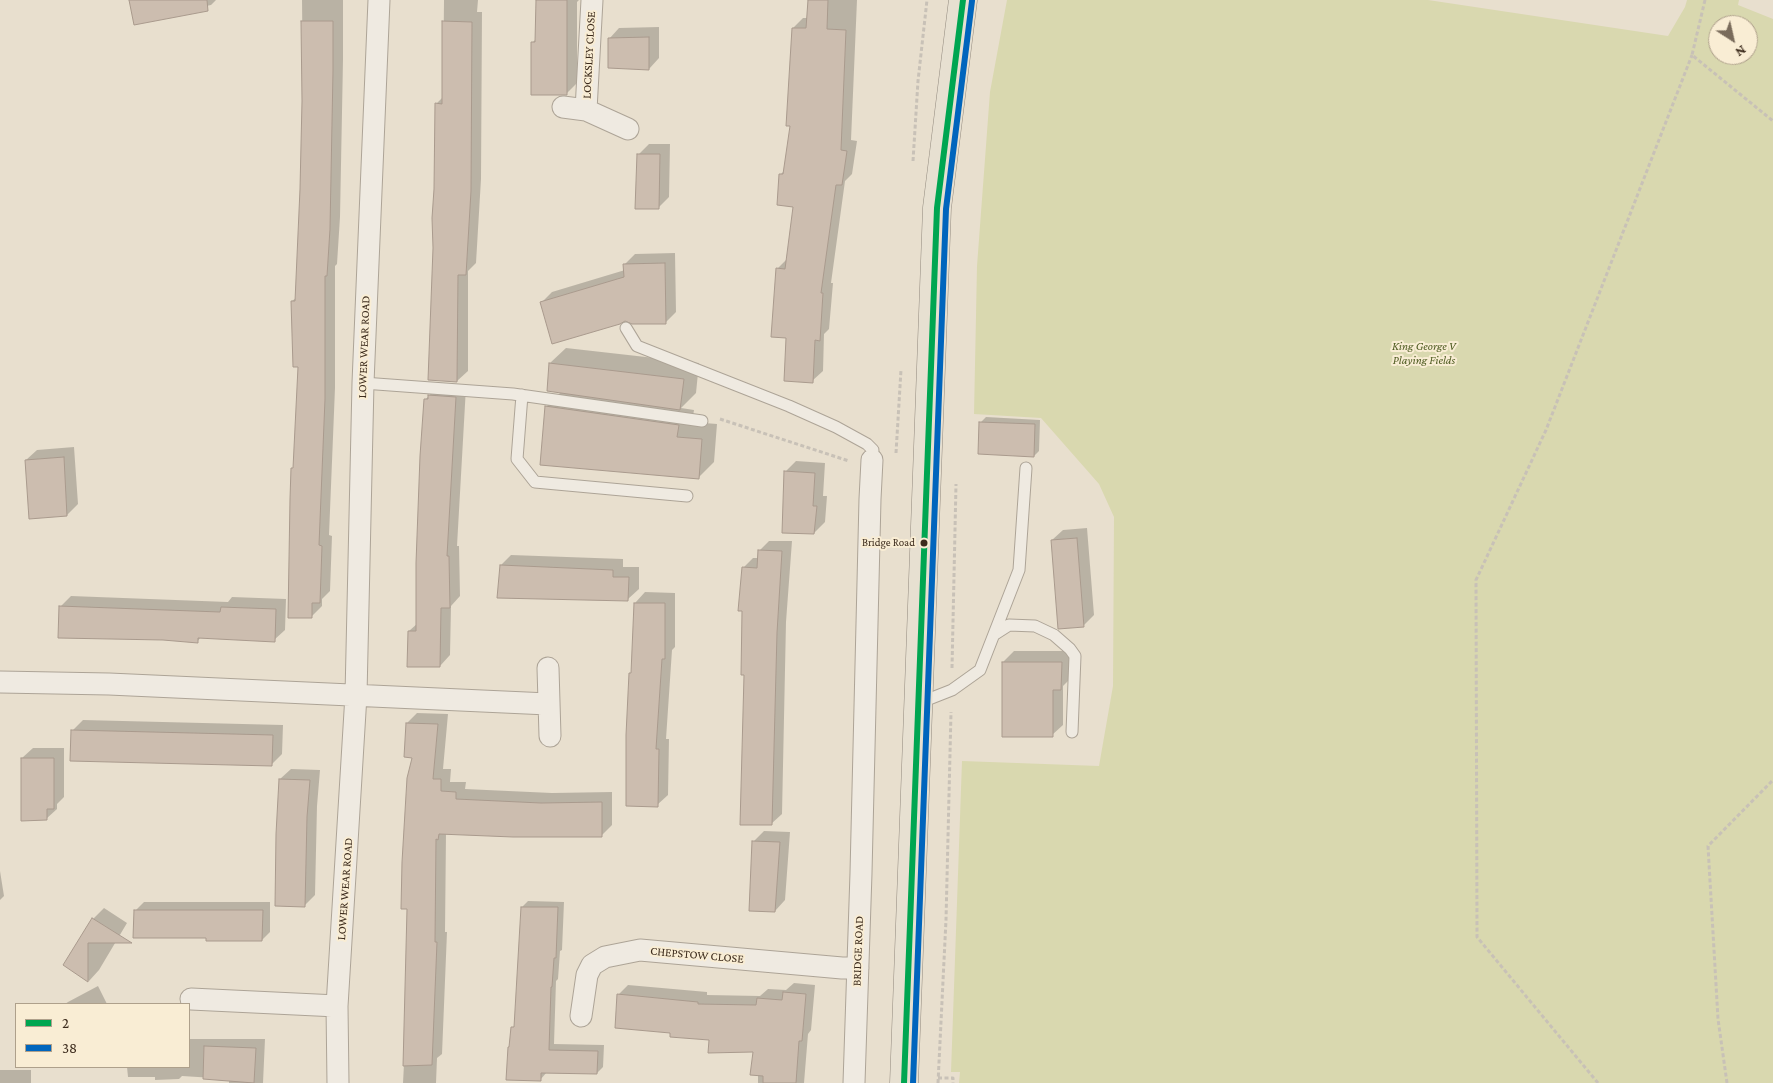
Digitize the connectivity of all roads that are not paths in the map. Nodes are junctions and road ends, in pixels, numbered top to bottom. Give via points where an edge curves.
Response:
1 (379, 0) edge
2 (592, 0) edge
3 (963, 0) edge
4 (563, 107) dead end
5 (586, 110) junction
6 (628, 129) dead end
7 (626, 328) dead end
8 (363, 383) junction
9 (522, 395) junction
10 (702, 422) road end
11 (871, 465) joint
12 (1026, 468) dead end
13 (687, 496) dead end
14 (995, 634) junction
15 (548, 668) dead end
16 (0, 682) edge
17 (356, 695) junction
18 (918, 703) junction
19 (548, 704) junction
20 (1072, 732) dead end
21 (550, 736) dead end
22 (858, 968) junction
23 (191, 999) dead end
24 (337, 1006) junction
25 (581, 1016) dead end
26 (338, 1083) edge
27 (854, 1083) edge
28 (904, 1083) edge

1 - 8 street, LOWER WEAR ROAD
2 - 5 street, LOCKSLEY CLOSE
3 - 18 main road via 937,208
4 - 5 street, LOCKSLEY CLOSE
5 - 6 street, LOCKSLEY CLOSE
7 - 11 lane via 637,346 836,426 873,450
8 - 9 lane
8 - 17 street, LOWER WEAR ROAD
9 - 10 lane
9 - 13 lane via 517,459 535,482
11 - 22 street, BRIDGE ROAD
12 - 14 lane via 1019,570
14 - 18 lane via 980,670 952,690
14 - 20 lane via 1009,625 1035,626 1070,649 1075,656
15 - 19 street
16 - 17 street
17 - 19 street
17 - 24 street, LOWER WEAR ROAD
18 - 28 main road
19 - 21 street
22 - 25 street, CHEPSTOW CLOSE via 640,950 604,957 592,964 587,975
22 - 27 street, BRIDGE ROAD
23 - 24 street
24 - 26 street, LOWER WEAR ROAD

